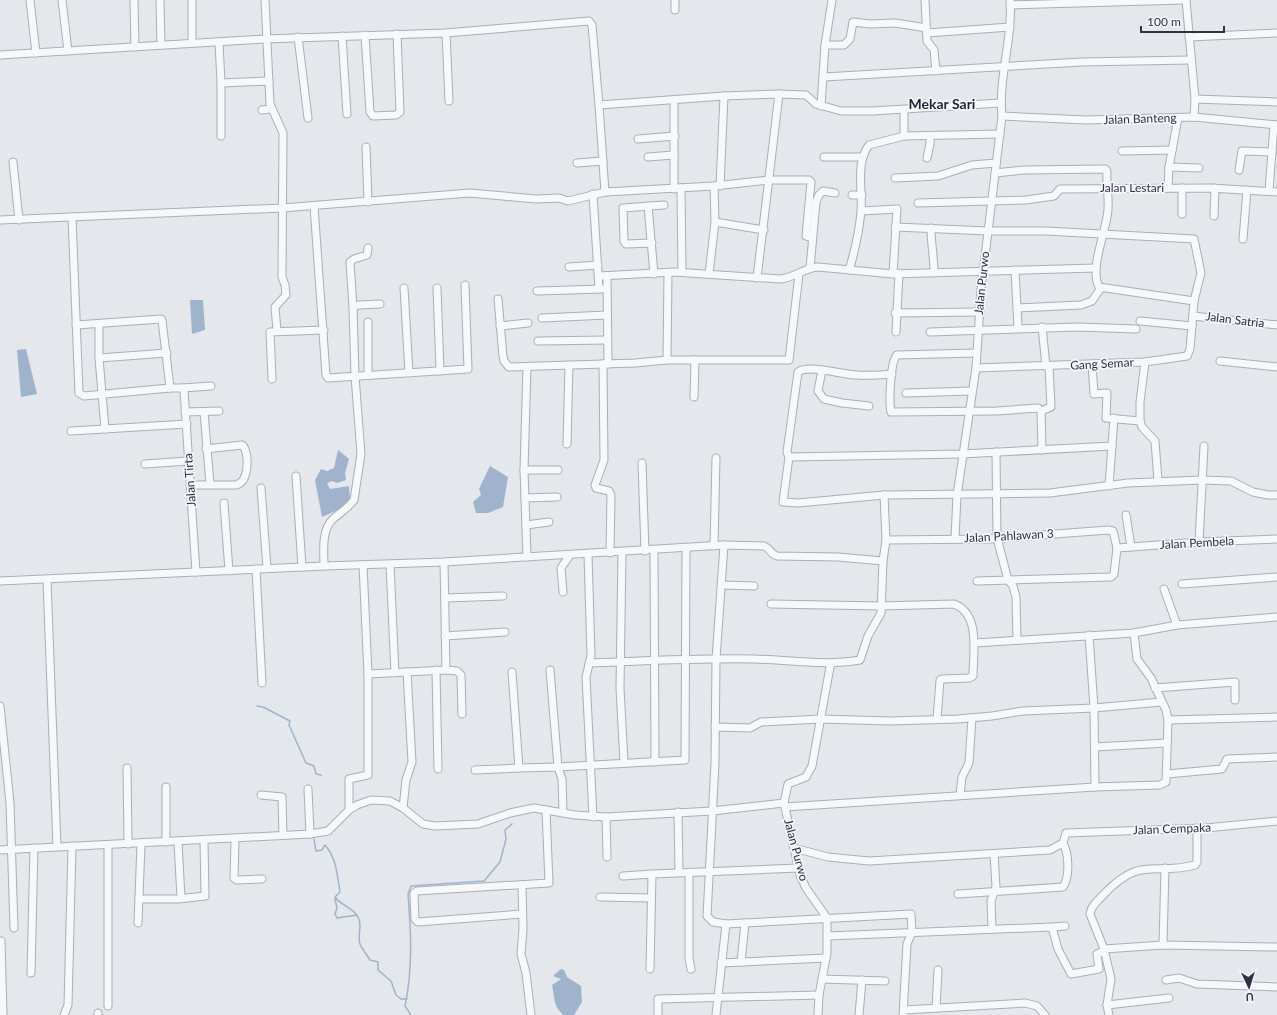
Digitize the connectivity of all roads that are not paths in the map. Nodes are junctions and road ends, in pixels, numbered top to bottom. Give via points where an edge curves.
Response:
1 (30, 0) edge
2 (62, 0) edge
3 (134, 0) edge
4 (160, 0) edge
5 (192, 0) edge
6 (265, 0) edge
7 (675, 0) edge
8 (832, 0) edge
9 (925, 0) edge
10 (1183, 0) edge
11 (1010, 2) edge
12 (1084, 2) edge
13 (675, 10) dead end
14 (1010, 27) junction
15 (927, 30) junction
16 (446, 33) junction
17 (1277, 33) edge
18 (397, 34) junction
19 (365, 35) junction
20 (342, 36) junction
21 (298, 37) junction
22 (1189, 37) junction
23 (265, 39) junction
24 (219, 42) junction
25 (192, 43) junction
26 (161, 45) junction
27 (826, 45) junction
28 (135, 46) junction
29 (68, 51) junction
30 (36, 53) junction
31 (0, 55) edge
32 (1190, 60) junction
33 (1005, 67) junction
34 (936, 71) junction
35 (824, 77) junction
36 (269, 81) junction
37 (221, 83) junction
38 (778, 94) junction
39 (724, 96) junction
40 (1195, 99) junction
41 (674, 100) junction
42 (449, 101) dead end
43 (1000, 102) junction
44 (1277, 102) edge
45 (599, 105) junction
46 (821, 106) junction
47 (270, 109) junction
48 (262, 110) dead end
49 (904, 110) junction
50 (347, 114) dead end
51 (1002, 116) junction
52 (1194, 117) junction
53 (308, 118) dead end
54 (1178, 118) junction
55 (1276, 125) edge
56 (1000, 134) junction
57 (221, 136) dead end
58 (675, 136) junction
59 (904, 136) junction
60 (930, 136) junction
61 (638, 139) dead end
62 (366, 147) dead end
63 (1172, 150) junction
64 (1122, 151) dead end
65 (1272, 152) junction
66 (674, 155) junction
67 (648, 157) dead end
68 (824, 157) dead end
69 (862, 157) junction
70 (927, 158) dead end
71 (603, 161) junction
72 (13, 162) dead end
73 (577, 163) dead end
74 (996, 163) junction
75 (1169, 167) junction
76 (1199, 168) dead end
77 (1239, 170) dead end
78 (995, 173) junction
79 (895, 178) dead end
80 (770, 180) junction
81 (717, 186) junction
82 (1106, 188) junction
83 (1168, 188) junction
84 (1182, 188) junction
85 (1215, 188) junction
86 (678, 189) junction
87 (1247, 190) junction
88 (1269, 191) junction
89 (605, 192) junction
90 (1277, 192) edge
91 (835, 193) dead end
92 (593, 194) junction
93 (852, 195) dead end
94 (862, 195) junction
95 (991, 200) junction
96 (368, 202) junction
97 (918, 203) dead end
98 (664, 205) dead end
99 (314, 206) junction
100 (648, 206) junction
101 (282, 208) junction
102 (862, 211) junction
103 (1182, 214) dead end
104 (1214, 216) dead end
105 (72, 217) junction
106 (0, 220) edge
107 (19, 220) junction
108 (714, 222) junction
109 (895, 228) junction
110 (931, 228) junction
111 (764, 230) junction
112 (988, 231) junction
113 (1104, 233) junction
114 (812, 238) junction
115 (1243, 239) dead end
116 (652, 243) junction
117 (368, 248) dead end
118 (598, 265) junction
119 (569, 267) dead end
120 (810, 268) junction
121 (1096, 268) junction
122 (849, 270) junction
123 (1015, 270) junction
124 (983, 271) junction
125 (682, 272) junction
126 (668, 273) junction
127 (896, 273) junction
128 (934, 273) junction
129 (654, 274) junction
130 (709, 274) junction
131 (799, 274) junction
132 (599, 276) junction
133 (607, 276) junction
134 (757, 278) junction
135 (466, 285) dead end
136 (404, 288) dead end
137 (436, 288) dead end
138 (607, 288) junction
139 (1101, 288) junction
140 (599, 289) junction
141 (537, 291) dead end
142 (498, 299) dead end
143 (1194, 301) junction
144 (380, 304) dead end
145 (353, 307) junction
146 (1017, 308) junction
147 (980, 312) junction
148 (896, 313) junction
149 (607, 315) junction
150 (1193, 316) junction
151 (542, 318) dead end
152 (1140, 321) dead end
153 (368, 322) dead end
154 (528, 323) dead end
155 (99, 324) junction
156 (76, 325) junction
157 (1277, 325) edge
158 (500, 326) junction
159 (1192, 326) junction
160 (1018, 327) junction
161 (1042, 327) junction
162 (1136, 329) dead end
163 (324, 330) junction
164 (276, 331) junction
165 (977, 331) junction
166 (896, 332) dead end
167 (930, 332) dead end
168 (607, 340) junction
169 (538, 341) dead end
170 (167, 353) junction
171 (976, 353) junction
172 (99, 358) junction
173 (667, 360) junction
174 (695, 360) junction
175 (1220, 361) dead end
176 (1145, 362) junction
177 (605, 364) junction
178 (1092, 364) junction
179 (569, 365) junction
180 (1048, 366) junction
181 (1277, 366) edge
182 (527, 367) junction
183 (976, 368) junction
184 (822, 370) junction
185 (440, 372) junction
186 (409, 373) junction
187 (892, 374) junction
188 (355, 376) junction
189 (368, 376) junction
190 (272, 379) dead end
191 (211, 386) dead end
192 (170, 388) junction
193 (183, 388) junction
194 (972, 391) junction
195 (906, 393) dead end
196 (103, 394) junction
197 (694, 397) dead end
198 (869, 406) dead end
199 (1040, 410) junction
200 (219, 411) dead end
201 (185, 412) junction
202 (204, 412) junction
203 (969, 412) junction
204 (1114, 418) junction
205 (1140, 421) junction
206 (187, 424) junction
207 (105, 429) junction
208 (71, 431) dead end
209 (567, 444) dead end
210 (1112, 446) junction
211 (1204, 446) dead end
212 (206, 449) junction
213 (1042, 450) junction
214 (996, 452) junction
215 (962, 454) junction
216 (789, 457) junction
217 (716, 458) dead end
218 (188, 462) junction
219 (642, 463) dead end
220 (145, 464) dead end
221 (524, 470) junction
222 (558, 470) dead end
223 (296, 476) dead end
224 (1202, 480) junction
225 (1158, 481) junction
226 (210, 484) junction
227 (191, 485) junction
228 (1109, 486) junction
229 (261, 488) dead end
230 (995, 492) junction
231 (884, 495) junction
232 (957, 495) junction
233 (1277, 495) edge
234 (557, 497) dead end
235 (525, 498) junction
236 (224, 503) dead end
237 (1126, 515) dead end
238 (549, 522) dead end
239 (526, 525) junction
240 (996, 538) junction
241 (956, 539) junction
242 (1277, 539) edge
243 (886, 540) junction
244 (1199, 542) junction
245 (724, 545) junction
246 (714, 546) junction
247 (1132, 547) junction
248 (686, 548) junction
249 (1117, 548) junction
250 (645, 551) junction
251 (654, 551) junction
252 (622, 552) junction
253 (610, 553) junction
254 (588, 554) junction
255 (570, 555) junction
256 (527, 557) junction
257 (883, 561) junction
258 (444, 562) junction
259 (390, 564) junction
260 (363, 565) junction
261 (324, 566) junction
262 (302, 567) junction
263 (267, 568) junction
264 (256, 569) junction
265 (229, 571) junction
266 (196, 572) junction
267 (1277, 576) edge
268 (47, 580) junction
269 (1008, 580) junction
270 (0, 581) edge
271 (978, 581) dead end
272 (1182, 584) dead end
273 (722, 585) junction
274 (754, 586) dead end
275 (1164, 589) dead end
276 (563, 592) dead end
277 (503, 596) dead end
278 (446, 598) junction
279 (772, 604) dead end
280 (881, 606) junction
281 (1277, 618) edge
282 (1177, 625) junction
283 (505, 632) dead end
284 (1134, 633) junction
285 (1089, 635) junction
286 (445, 636) junction
287 (1017, 640) junction
288 (975, 643) junction
289 (716, 659) junction
290 (684, 660) junction
291 (654, 661) junction
292 (621, 662) junction
293 (589, 663) junction
294 (832, 664) junction
295 (436, 670) junction
296 (446, 670) junction
297 (550, 670) dead end
298 (408, 672) junction
299 (512, 672) dead end
300 (395, 673) junction
301 (368, 674) junction
302 (262, 683) dead end
303 (1155, 688) junction
304 (1235, 700) dead end
305 (1161, 702) junction
306 (0, 706) edge
307 (1094, 708) junction
308 (462, 714) dead end
309 (1277, 717) edge
310 (972, 718) junction
311 (821, 719) junction
312 (937, 719) junction
313 (1168, 720) junction
314 (715, 727) junction
315 (1167, 743) junction
316 (1094, 747) junction
317 (1277, 757) edge
318 (655, 762) junction
319 (624, 763) junction
320 (591, 765) junction
321 (558, 767) junction
322 (127, 768) dead end
323 (519, 768) junction
324 (438, 769) dead end
325 (475, 770) dead end
326 (1167, 774) junction
327 (166, 787) dead end
328 (1095, 787) junction
329 (308, 789) dead end
330 (261, 795) dead end
331 (960, 795) junction
332 (784, 805) junction
333 (403, 808) junction
334 (349, 810) junction
335 (546, 810) junction
336 (712, 811) junction
337 (678, 812) junction
338 (563, 813) junction
339 (593, 817) junction
340 (606, 817) junction
341 (1277, 821) edge
342 (1198, 828) junction
343 (310, 834) junction
344 (283, 835) junction
345 (235, 839) junction
346 (204, 840) junction
347 (166, 842) junction
348 (178, 842) junction
349 (1063, 843) junction
350 (128, 844) junction
351 (141, 844) junction
352 (108, 845) junction
353 (57, 846) junction
354 (72, 846) junction
355 (34, 848) junction
356 (794, 848) junction
357 (0, 850) edge
358 (11, 850) junction
359 (994, 854) junction
360 (607, 857) dead end
361 (798, 868) junction
362 (1165, 868) junction
363 (680, 872) junction
364 (689, 872) junction
365 (711, 872) junction
366 (652, 874) junction
367 (623, 876) dead end
368 (262, 879) dead end
369 (522, 885) junction
370 (994, 891) junction
371 (958, 894) dead end
372 (600, 897) dead end
373 (139, 898) junction
374 (181, 898) junction
375 (650, 898) junction
376 (522, 914) junction
377 (827, 918) junction
378 (138, 923) dead end
379 (745, 923) junction
380 (726, 924) junction
381 (1065, 926) dead end
382 (1052, 927) junction
383 (14, 928) dead end
384 (992, 929) junction
385 (912, 932) junction
386 (828, 936) junction
387 (1, 941) dead end
388 (1162, 945) junction
389 (1277, 947) edge
390 (1104, 950) junction
391 (826, 958) junction
392 (741, 962) junction
393 (721, 963) junction
394 (650, 969) dead end
395 (691, 969) dead end
396 (938, 970) dead end
397 (31, 973) dead end
398 (822, 979) junction
399 (862, 980) junction
400 (1166, 980) dead end
401 (885, 981) dead end
402 (1277, 987) edge
403 (819, 995) junction
404 (717, 998) junction
405 (1169, 998) dead end
406 (1107, 1005) junction
407 (108, 1006) dead end
408 (936, 1008) junction
409 (904, 1012) edge
410 (2, 1014) edge
411 (64, 1015) edge
412 (531, 1015) edge
413 (658, 1015) edge
414 (716, 1015) edge
415 (818, 1015) edge
416 (859, 1015) edge
417 (1045, 1015) edge
418 (1109, 1015) edge

1 - 30 street
2 - 29 street
3 - 28 street
4 - 26 street
5 - 25 street
6 - 23 street
7 - 13 street
8 - 27 street
9 - 15 street
10 - 12 street
10 - 22 street
11 - 12 street
11 - 14 street, Jalan Purwo
14 - 15 street
14 - 33 street, Jalan Purwo
15 - 27 street via 895,23 853,22 850,39 844,45
15 - 34 street via 927,40 934,50
16 - 18 street
16 - 42 street
16 - 45 street via 589,21 592,25
17 - 22 street
18 - 19 street
18 - 19 street via 400,112 396,115 373,116 370,112
19 - 20 street
20 - 21 street
20 - 50 street
21 - 23 street
21 - 53 street
22 - 32 street
23 - 24 street
23 - 36 street
24 - 25 street
24 - 37 street
25 - 26 street
26 - 28 street
27 - 35 street
28 - 29 street
29 - 30 street
30 - 31 street
32 - 33 street via 1082,62
32 - 40 street
33 - 34 street
33 - 43 street, Jalan Purwo
34 - 35 street
35 - 46 street
36 - 37 street
36 - 47 street
37 - 57 street
38 - 39 street
38 - 46 street via 806,95
38 - 80 street
39 - 41 street
39 - 81 street
40 - 44 street
40 - 52 street
41 - 45 street
41 - 58 street
43 - 49 street
43 - 51 street, Jalan Purwo
45 - 71 street
46 - 49 street via 841,111
47 - 48 street
47 - 101 street via 283,133
49 - 59 street
51 - 54 street, Jalan Banteng via 1086,120
51 - 56 street, Jalan Purwo
52 - 54 street, Jalan Banteng
52 - 55 street, Jalan Banteng
54 - 63 street
55 - 65 street
56 - 60 street
56 - 74 street, Jalan Purwo
58 - 61 street
58 - 66 street
59 - 60 street
59 - 69 street via 869,145
60 - 70 street
62 - 96 street
63 - 64 street
63 - 75 street
65 - 77 street via 1242,151
65 - 88 street
66 - 67 street
66 - 86 street
68 - 69 street
69 - 94 street
71 - 73 street
71 - 89 street
72 - 107 street
74 - 78 street, Jalan Purwo
74 - 79 street via 972,165 938,176
75 - 76 street
75 - 83 street
78 - 82 street via 1105,169
78 - 95 street, Jalan Purwo
80 - 81 street
80 - 111 street
80 - 114 street via 811,180 806,236
81 - 86 street
81 - 108 street
82 - 83 street, Jalan Lestari
82 - 95 street, Jalan Lestari via 1060,189 1054,196 1029,200
82 - 113 street via 1108,209
83 - 84 street, Jalan Lestari
84 - 85 street, Jalan Lestari
84 - 103 street
85 - 87 street, Jalan Lestari
85 - 104 street
86 - 89 street
86 - 125 street
87 - 88 street, Jalan Lestari
87 - 115 street
88 - 90 street, Jalan Lestari
89 - 92 street
91 - 114 street via 823,191 819,195 814,210
92 - 96 street via 568,201 559,198 536,199 470,193
92 - 118 street
93 - 94 street
94 - 102 street
95 - 97 street, Jalan Lestari
95 - 112 street, Jalan Purwo
96 - 99 street
98 - 100 street
99 - 101 street
99 - 163 street
100 - 116 street
100 - 116 street via 623,208 624,241 628,245
101 - 105 street
101 - 164 street via 282,277 286,295 275,307
102 - 109 street via 897,209
102 - 122 street via 856,248
105 - 107 street
105 - 156 street
106 - 107 street
108 - 111 street
108 - 130 street
109 - 110 street
109 - 127 street
110 - 112 street
110 - 128 street via 930,247 934,254
111 - 134 street
112 - 113 street
112 - 124 street, Jalan Purwo
113 - 121 street
113 - 143 street, Gang Semar via 1194,239 1201,270
114 - 120 street
116 - 129 street
117 - 145 street via 367,255 350,262
118 - 119 street
118 - 132 street
120 - 122 street
120 - 131 street
121 - 123 street
121 - 139 street via 1096,279
122 - 127 street
123 - 124 street
123 - 146 street
124 - 128 street
124 - 147 street, Jalan Purwo
125 - 126 street
125 - 130 street
126 - 129 street
126 - 173 street
127 - 128 street
127 - 148 street
129 - 133 street
130 - 134 street
131 - 134 street via 788,278
131 - 174 street via 789,360
132 - 133 street
132 - 140 street
133 - 138 street
135 - 185 street via 469,369
136 - 186 street
137 - 185 street
138 - 140 street
138 - 149 street
139 - 143 street
139 - 146 street via 1092,301 1081,306
140 - 141 street
142 - 158 street
143 - 150 street, Gang Semar
144 - 145 street
145 - 188 street
146 - 160 street
147 - 148 street
147 - 165 street, Jalan Purwo
148 - 166 street
149 - 151 street
149 - 168 street
150 - 157 street, Jalan Satria
150 - 159 street, Gang Semar
152 - 159 street
153 - 189 street
154 - 158 street
155 - 156 street
155 - 170 street via 161,319
155 - 172 street
156 - 196 street via 79,393 84,396
158 - 182 street via 506,364 509,367
159 - 176 street, Gang Semar via 1188,355
160 - 161 street
160 - 165 street
161 - 162 street
161 - 180 street
163 - 164 street
163 - 188 street via 327,377
164 - 190 street via 269,333
165 - 167 street
165 - 171 street, Jalan Purwo
168 - 169 street
168 - 177 street
170 - 172 street
170 - 192 street
171 - 183 street, Jalan Purwo
171 - 187 street via 899,354 894,357
172 - 196 street
173 - 174 street
173 - 177 street
174 - 197 street
175 - 181 street
176 - 178 street, Gang Semar
176 - 205 street
177 - 179 street
177 - 253 street via 604,460 595,485 596,488 612,495
178 - 180 street, Gang Semar
178 - 204 street via 1094,394 1107,393 1106,418
179 - 182 street
179 - 209 street
180 - 183 street, Gang Semar
180 - 199 street via 1051,407
182 - 221 street
183 - 194 street, Jalan Purwo
184 - 187 street via 855,375
184 - 198 street via 818,392 824,399
184 - 216 street via 802,370 797,374 787,452
185 - 186 street
186 - 189 street
187 - 203 street via 893,413
188 - 189 street
188 - 261 street via 361,454 354,500 327,528 324,540
191 - 193 street
192 - 193 street
192 - 196 street
193 - 201 street, Jalan Tirta
194 - 195 street
194 - 203 street, Jalan Purwo
196 - 207 street
199 - 203 street via 1037,407
199 - 213 street
200 - 202 street
201 - 202 street
201 - 206 street, Jalan Tirta
202 - 212 street
203 - 215 street, Jalan Purwo
204 - 205 street
204 - 210 street
205 - 225 street via 1155,441
206 - 207 street
206 - 218 street, Jalan Tirta
207 - 208 street
210 - 213 street
210 - 228 street
211 - 224 street
212 - 226 street
212 - 226 street via 242,446 246,452 246,471 240,484
213 - 214 street
214 - 215 street
214 - 230 street
215 - 216 street
215 - 232 street, Jalan Purwo
216 - 231 street via 783,502
217 - 246 street
218 - 220 street
218 - 227 street, Jalan Tirta
219 - 250 street
221 - 222 street
221 - 235 street
223 - 262 street
224 - 225 street
224 - 233 street via 1231,481 1253,492 1268,496
224 - 244 street
225 - 228 street
226 - 227 street
227 - 266 street, Jalan Tirta
228 - 230 street via 1050,493
229 - 263 street
230 - 232 street
230 - 240 street
231 - 232 street
231 - 243 street
232 - 241 street, Jalan Purwo
234 - 235 street
235 - 239 street
236 - 265 street
237 - 247 street
238 - 239 street
239 - 256 street
240 - 241 street, Jalan Pahlawan 3
240 - 249 street, Jalan Pahlawan 3 via 1111,530
240 - 269 street
241 - 243 street, Jalan Pahlawan 3
242 - 244 street, Jalan Pembela
243 - 257 street
244 - 247 street, Jalan Pembela
245 - 246 street
245 - 257 street via 764,546 777,556
245 - 273 street
246 - 248 street
247 - 249 street, Jalan Pembela
248 - 251 street
248 - 290 street
249 - 269 street via 1114,574 1111,577
250 - 251 street
250 - 252 street
251 - 291 street
252 - 253 street
252 - 292 street
253 - 254 street
254 - 255 street
254 - 293 street via 591,635
255 - 256 street
255 - 276 street via 561,568
256 - 258 street
257 - 280 street
258 - 259 street
258 - 278 street
259 - 260 street
259 - 300 street
260 - 261 street
260 - 301 street
261 - 262 street
262 - 263 street
263 - 264 street
264 - 265 street
264 - 302 street
265 - 266 street
266 - 268 street
267 - 272 street
268 - 270 street
268 - 353 street
269 - 271 street
269 - 287 street via 1016,597
273 - 274 street
273 - 289 street
275 - 282 street
277 - 278 street
278 - 286 street
279 - 280 street
280 - 288 street via 958,605 970,620
280 - 294 street via 880,617 868,636 860,660
281 - 282 street
282 - 284 street
283 - 286 street
284 - 285 street
284 - 303 street via 1137,659 1147,671
285 - 287 street
285 - 307 street
286 - 296 street
287 - 288 street
288 - 312 street via 972,677 942,679 939,682
289 - 290 street
289 - 294 street
289 - 314 street
290 - 291 street
290 - 318 street via 686,760
291 - 292 street
291 - 318 street
292 - 293 street
292 - 319 street
293 - 320 street via 586,678
294 - 311 street
295 - 296 street
295 - 298 street
295 - 324 street
296 - 308 street via 457,671 461,675
297 - 321 street
298 - 300 street
298 - 333 street via 412,762 406,780
299 - 323 street
300 - 301 street
301 - 334 street via 368,775 348,779
303 - 304 street via 1235,682
303 - 305 street
305 - 307 street
305 - 313 street
306 - 358 street via 10,803
307 - 310 street via 1023,711
307 - 316 street
309 - 313 street
310 - 312 street
310 - 331 street via 969,763 962,777
311 - 312 street
311 - 314 street via 761,722 750,728
311 - 332 street, Jalan Purwo via 812,766 806,777 788,784
313 - 315 street
314 - 336 street
315 - 316 street
315 - 326 street
316 - 328 street
317 - 326 street via 1227,759 1221,770
318 - 319 street
319 - 320 street
320 - 321 street
320 - 339 street
321 - 323 street
321 - 338 street via 562,779
322 - 350 street
323 - 325 street
326 - 328 street via 1166,782 1160,785
327 - 347 street
328 - 331 street
329 - 343 street
330 - 344 street via 282,796
331 - 332 street via 877,802
332 - 336 street
332 - 356 street, Jalan Purwo
333 - 334 street via 388,800 371,800
333 - 335 street via 423,824 435,826 478,824 525,809
334 - 343 street via 328,831
335 - 338 street
335 - 369 street via 549,883
336 - 337 street
336 - 365 street
337 - 340 street
337 - 363 street
338 - 339 street
339 - 340 street
340 - 360 street
341 - 342 street, Jalan Cempaka
342 - 349 street, Jalan Cempaka via 1066,832
342 - 362 street via 1197,864
343 - 344 street
344 - 345 street
345 - 346 street
345 - 368 street via 234,878
346 - 348 street
346 - 374 street via 205,896
347 - 348 street
347 - 351 street
348 - 374 street
349 - 359 street via 1050,850
349 - 370 street via 1067,865 1063,887
350 - 351 street
350 - 352 street
351 - 373 street
352 - 354 street
352 - 407 street
353 - 354 street
353 - 355 street
354 - 411 street via 68,1005
355 - 358 street
355 - 397 street
356 - 359 street via 828,857 869,861
356 - 361 street, Jalan Purwo
357 - 358 street
358 - 383 street
359 - 370 street
361 - 365 street
361 - 377 street, Jalan Purwo via 806,888
362 - 388 street
362 - 390 street via 1139,869 1126,874 1096,902 1090,914
363 - 364 street
363 - 366 street
364 - 365 street
364 - 395 street
365 - 380 street via 707,916 713,922
366 - 367 street
366 - 375 street
369 - 376 street
369 - 376 street via 414,893 415,919 418,922
370 - 371 street
370 - 384 street via 991,901
372 - 375 street
373 - 374 street
373 - 378 street
375 - 394 street
376 - 412 street via 521,954
377 - 379 street
377 - 385 street via 911,914
377 - 386 street
379 - 380 street
379 - 392 street
380 - 393 street
381 - 382 street
382 - 384 street
382 - 390 street via 1058,949 1070,974 1099,969 1097,954
384 - 385 street
385 - 386 street
385 - 409 street via 907,944
386 - 391 street
387 - 410 street
388 - 389 street
388 - 390 street
390 - 406 street via 1111,979
391 - 392 street
391 - 398 street
392 - 393 street
393 - 404 street
396 - 408 street
398 - 399 street
398 - 403 street
399 - 401 street
399 - 416 street
400 - 402 street via 1179,978 1197,984
403 - 404 street
403 - 415 street
404 - 413 street via 658,999
404 - 414 street
405 - 406 street
406 - 418 street
408 - 409 street
408 - 417 street via 1030,1003 1037,1006

